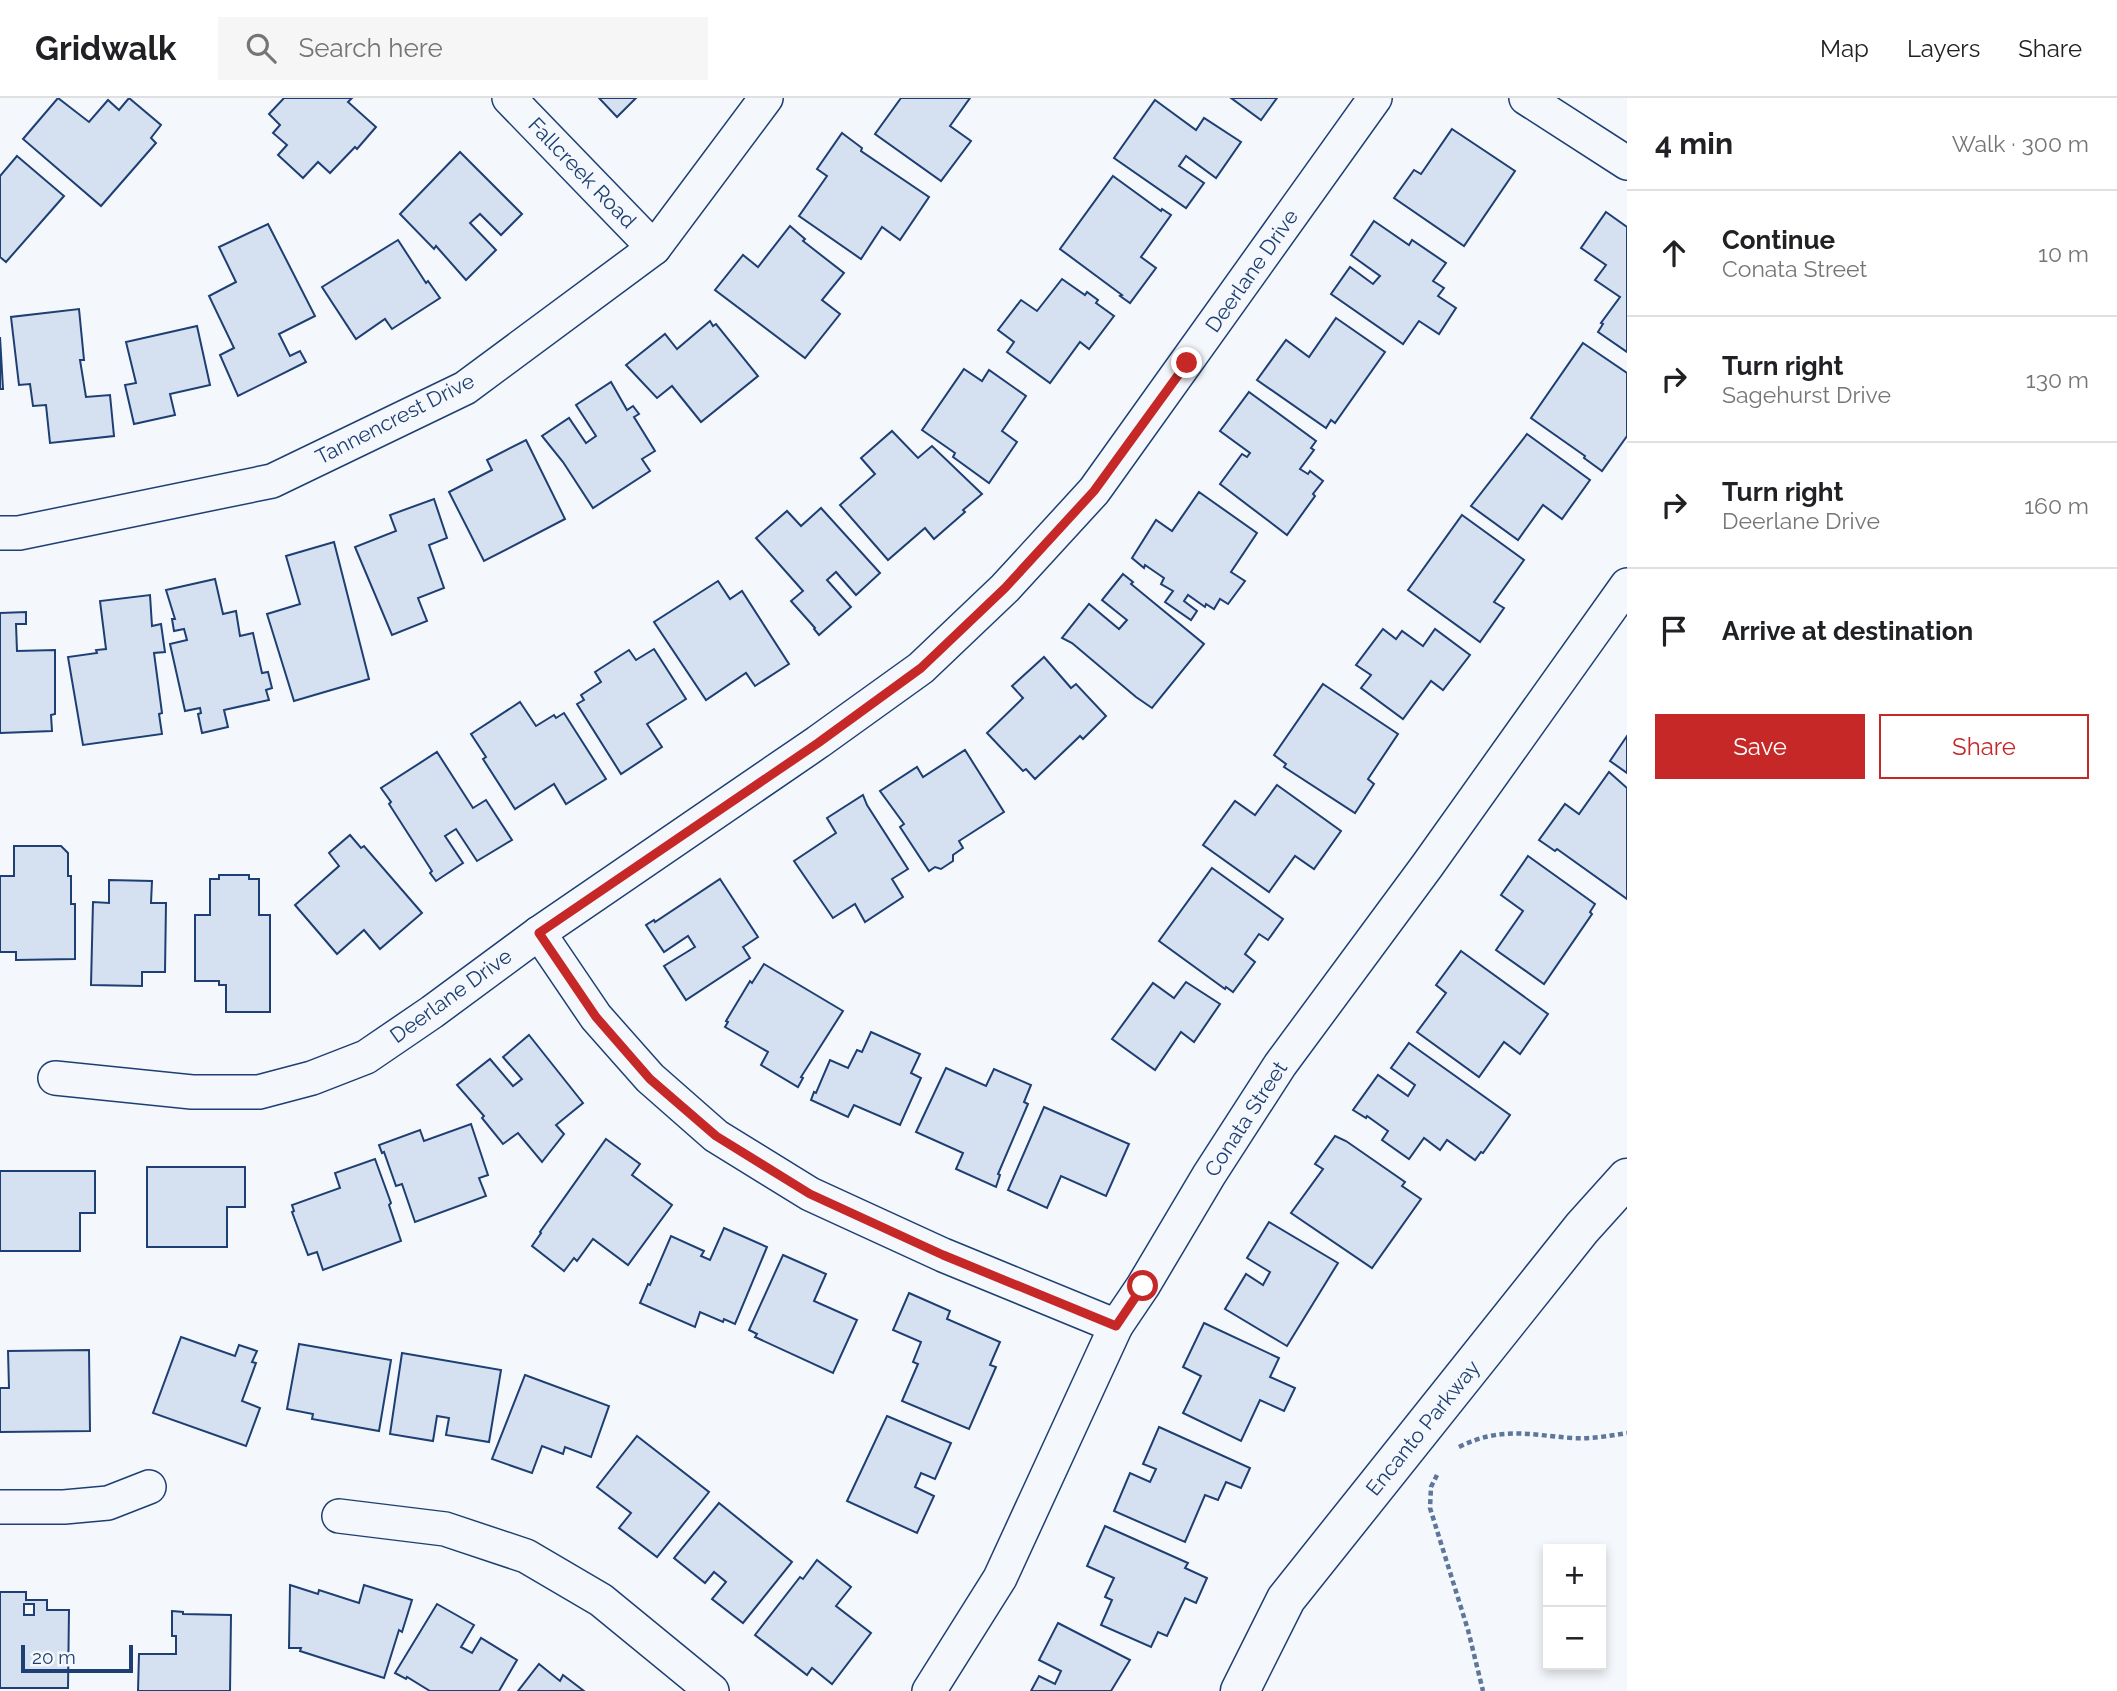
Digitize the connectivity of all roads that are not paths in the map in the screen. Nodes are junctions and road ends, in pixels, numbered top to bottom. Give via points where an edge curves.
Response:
1 (509, 98) edge
2 (766, 98) edge
3 (1375, 98) edge
4 (1526, 98) edge
5 (1627, 163) edge
6 (654, 248) junction
7 (0, 533) edge
8 (1627, 585) edge
9 (539, 933) junction
10 (55, 1079) dead end
11 (1627, 1178) edge
12 (1116, 1326) junction
13 (149, 1487) dead end
14 (0, 1507) edge
15 (339, 1516) dead end
16 (712, 1691) edge
17 (929, 1691) edge
18 (1240, 1691) edge

1 - 6 street, Fallcreek Road
2 - 6 street, Tannencrest Drive
3 - 9 street, Deerlane Drive via 1094,491 1005,588 911,675
4 - 5 street
6 - 7 street, Tannencrest Drive via 465,388 272,481 19,533
8 - 12 street, Conata Street via 1280,1065
9 - 10 street, Deerlane Drive via 366,1057 313,1079 259,1092 192,1092
9 - 12 street via 596,1017 650,1079 716,1136 810,1194
11 - 18 street, Encanto Parkway via 1286,1599
12 - 17 street, Conata Street via 1000,1578
13 - 14 street via 108,1503
15 - 16 street via 445,1530 526,1556 601,1600

